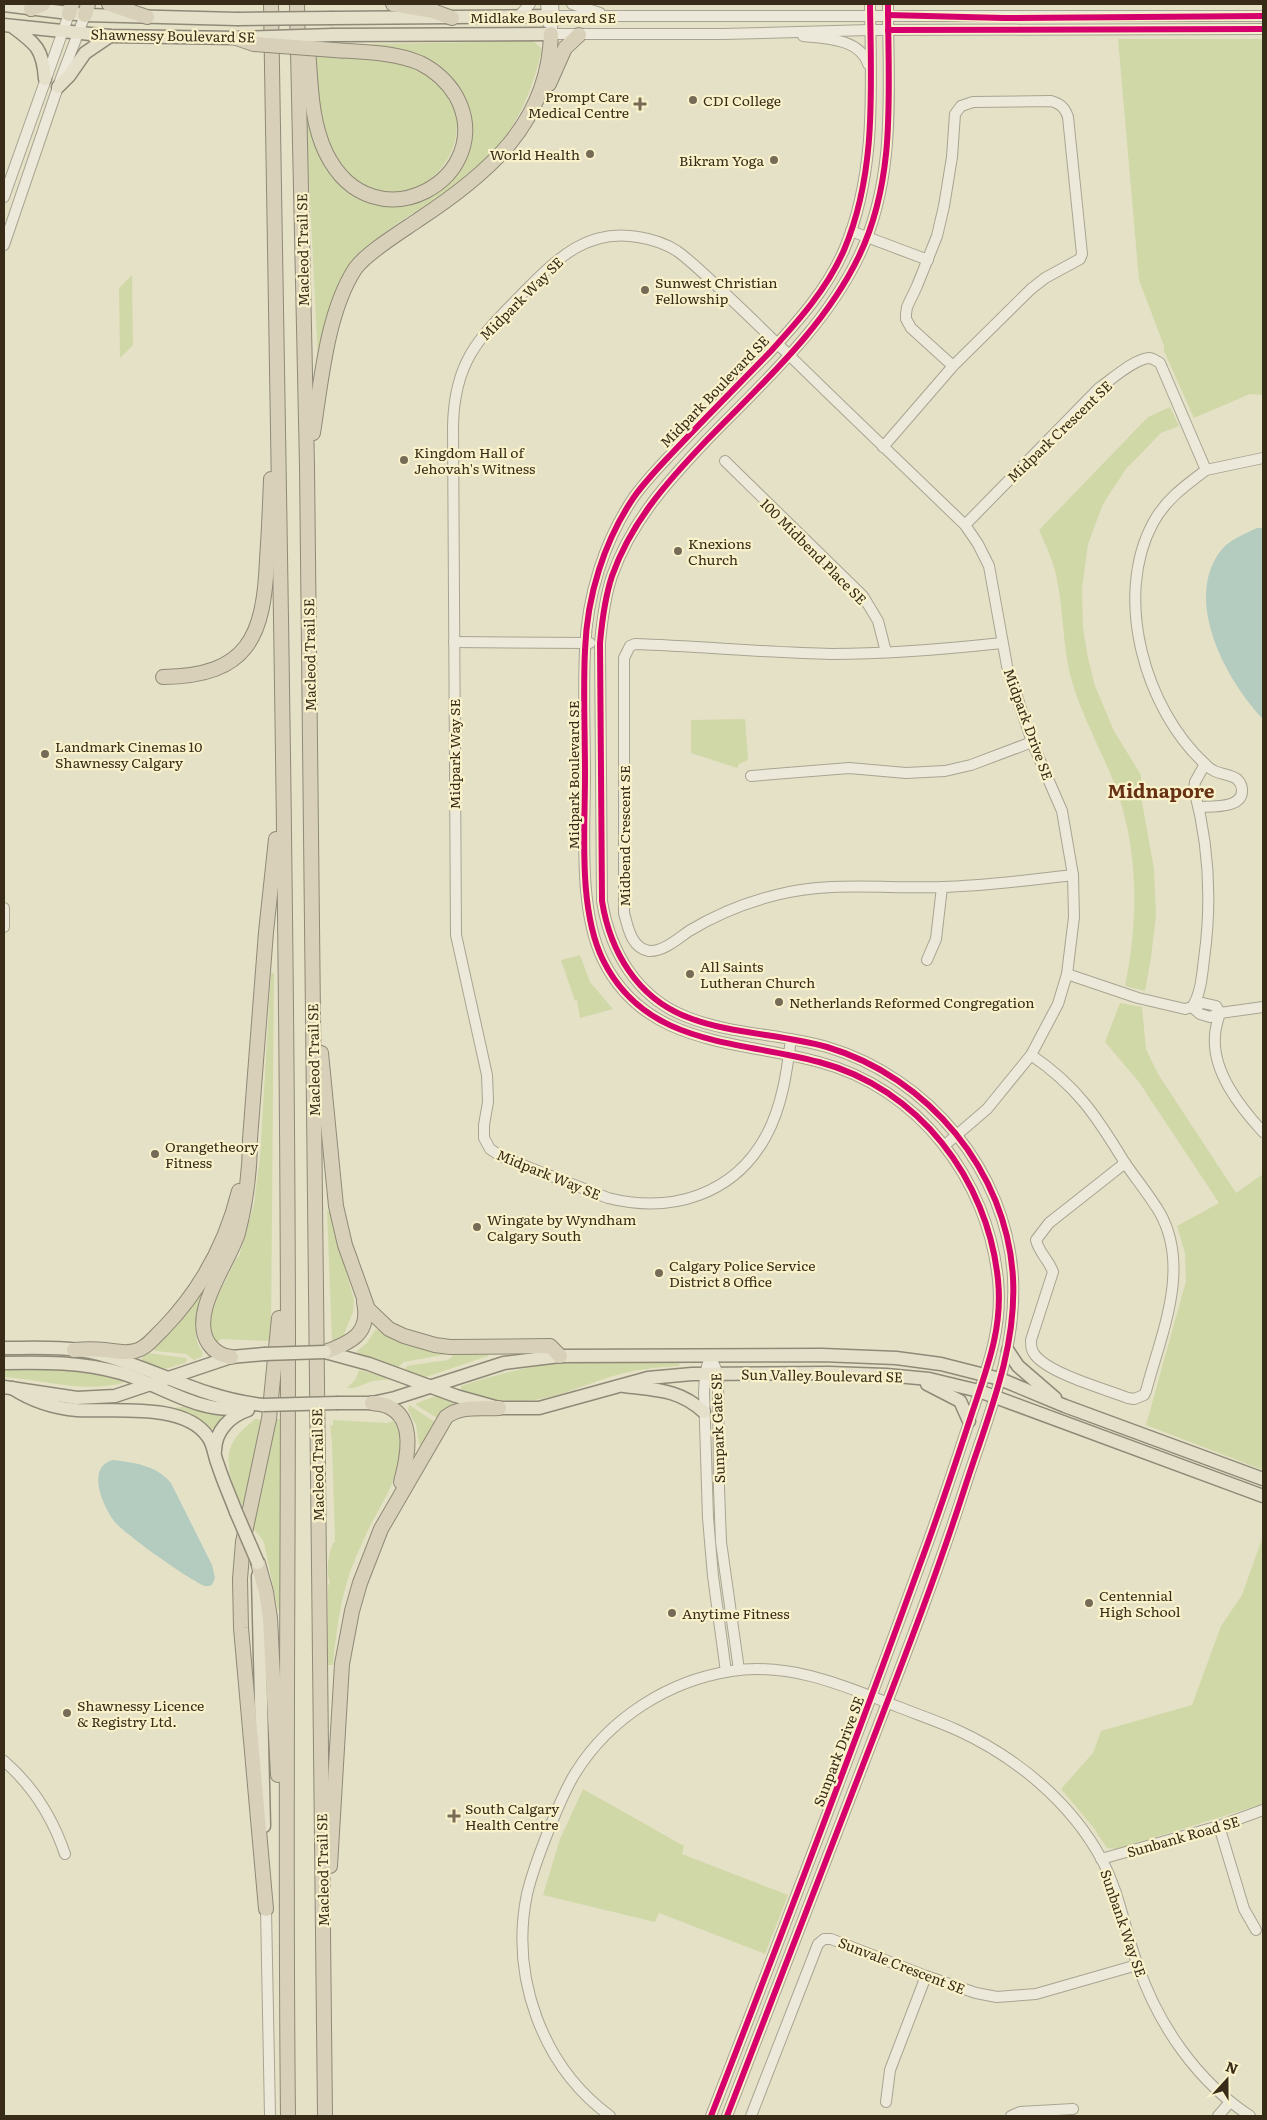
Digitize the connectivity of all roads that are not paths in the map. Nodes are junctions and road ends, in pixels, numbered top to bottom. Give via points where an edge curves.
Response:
1 (109, 4) edge
2 (262, 4) edge
3 (272, 4) edge
4 (297, 4) edge
5 (303, 4) edge
6 (393, 4) edge
7 (530, 4) edge
8 (572, 4) edge
9 (870, 4) edge
10 (888, 4) edge
11 (4, 5) edge
12 (31, 7) edge
13 (71, 9) edge
14 (86, 10) edge
15 (550, 10) edge
16 (888, 15) junction
17 (147, 16) junction
18 (870, 16) junction
19 (1263, 16) edge
20 (613, 17) junction
21 (332, 18) joint
22 (452, 18) junction
23 (517, 18) junction
24 (9, 26) edge
25 (1263, 29) edge
26 (870, 30) junction
27 (888, 30) junction
28 (63, 32) junction
29 (78, 33) junction
30 (746, 33) junction
31 (550, 34) junction
32 (580, 35) junction
33 (110, 36) junction
34 (333, 36) joint
35 (236, 38) junction
36 (272, 59) junction
37 (870, 72) junction
38 (45, 79) junction
39 (58, 87) junction
40 (541, 91) junction
41 (4, 197) edge
42 (851, 231) junction
43 (867, 237) junction
44 (4, 245) edge
45 (928, 260) junction
46 (777, 344) junction
47 (789, 355) junction
48 (953, 366) junction
49 (279, 432) junction
50 (883, 446) junction
51 (1263, 458) edge
52 (724, 461) dead end
53 (307, 466) junction
54 (1206, 470) junction
55 (965, 525) junction
56 (454, 642) junction
57 (585, 643) junction
58 (600, 643) junction
59 (1002, 643) junction
60 (886, 652) junction
61 (163, 677) dead end
62 (1032, 742) junction
63 (1204, 764) junction
64 (752, 776) dead end
65 (283, 779) junction
66 (1199, 807) junction
67 (1073, 875) junction
68 (942, 887) junction
69 (4, 908) edge
70 (4, 928) edge
71 (312, 960) junction
72 (927, 960) dead end
73 (1067, 974) junction
74 (1192, 1007) junction
75 (1263, 1007) edge
76 (1220, 1013) junction
77 (791, 1039) junction
78 (789, 1055) junction
79 (1031, 1055) junction
80 (1263, 1132) edge
81 (957, 1135) junction
82 (250, 1139) junction
83 (944, 1145) junction
84 (1125, 1163) junction
85 (287, 1220) junction
86 (362, 1294) junction
87 (4, 1344) edge
88 (4, 1348) edge
89 (20, 1348) junction
90 (74, 1350) junction
91 (1008, 1351) junction
92 (325, 1352) junction
93 (710, 1355) junction
94 (560, 1356) junction
95 (231, 1357) junction
96 (4, 1363) edge
97 (711, 1374) junction
98 (985, 1375) junction
99 (911, 1378) junction
100 (166, 1379) junction
101 (1000, 1379) junction
102 (151, 1384) junction
103 (617, 1385) junction
104 (429, 1386) junction
105 (8, 1388) edge
106 (979, 1391) junction
107 (994, 1396) junction
108 (372, 1402) junction
109 (263, 1405) junction
110 (1065, 1406) junction
111 (499, 1408) junction
112 (704, 1412) junction
113 (969, 1421) junction
114 (215, 1455) junction
115 (1263, 1479) edge
116 (1263, 1496) edge
117 (394, 1505) junction
118 (258, 1563) junction
119 (740, 1670) junction
120 (726, 1672) junction
121 (872, 1696) junction
122 (887, 1702) junction
123 (4, 1761) edge
124 (1263, 1810) edge
125 (1219, 1826) junction
126 (66, 1854) dead end
127 (1101, 1859) junction
128 (266, 1909) junction
129 (286, 1925) junction
130 (1256, 1930) dead end
131 (1137, 1965) junction
132 (926, 1976) junction
133 (324, 1986) junction
134 (886, 2102) dead end
135 (1230, 2102) junction
136 (1073, 2109) dead end
137 (270, 2116) edge
138 (288, 2116) edge
139 (325, 2116) edge
140 (610, 2116) edge
141 (711, 2116) edge
142 (727, 2116) edge
143 (751, 2116) edge
144 (1011, 2116) edge
145 (1218, 2116) edge
146 (1250, 2116) edge

1 - 17 highway
2 - 36 highway via 266,50
3 - 36 highway, Macleod Trail SE
4 - 53 highway, Macleod Trail SE
5 - 35 highway, bridge via 314,113 322,143 336,169 355,188 386,199 410,197 435,186 452,168 462,145 464,129 462,111 451,89 434,71 415,61 373,53 334,50 254,44
6 - 22 highway
7 - 23 street
8 - 20 street
9 - 18 street, Midpark Boulevard SE
10 - 16 street, Midpark Boulevard SE
11 - 12 main road
12 - 13 main road
13 - 14 main road, Shawnessy Boulevard SE
13 - 28 street
14 - 17 main road, Shawnessy Boulevard SE
14 - 29 street
15 - 20 street, Midlake Boulevard SE
15 - 23 main road, Midlake Boulevard SE
15 - 31 street
16 - 18 street, Midlake Boulevard SE
16 - 19 street, Midlake Boulevard SE via 1004,18
16 - 27 street, Midpark Boulevard SE
17 - 21 main road, Shawnessy Boulevard SE, bridge
18 - 20 street, Midlake Boulevard SE
18 - 26 street, Midpark Boulevard SE
21 - 22 main road, Midlake Boulevard SE
22 - 23 main road, Midlake Boulevard SE
24 - 28 main road, Shawnessy Boulevard SE
24 - 38 main road via 28,38 40,51
25 - 27 street, Midlake Boulevard SE
26 - 27 street, Midlake Boulevard SE
26 - 30 street, Midlake Boulevard SE
26 - 37 street, Midpark Boulevard SE
27 - 43 street, Midpark Boulevard SE via 888,149 880,200
28 - 29 main road, Shawnessy Boulevard SE
28 - 38 street
29 - 33 main road, Shawnessy Boulevard SE
29 - 39 street
30 - 32 street, Midlake Boulevard SE
30 - 37 street via 811,37 852,45 863,54
31 - 32 street, Midlake Boulevard SE
31 - 34 main road, Midlake Boulevard SE
31 - 40 highway
32 - 40 highway via 565,48 548,85
33 - 35 main road, Shawnessy Boulevard SE
33 - 39 main road via 85,54
34 - 35 main road, Shawnessy Boulevard SE, bridge
36 - 49 highway, Macleod Trail SE
37 - 42 street, Midpark Boulevard SE via 868,163
38 - 41 street
39 - 44 street
40 - 53 highway via 517,135 485,170 450,200 388,240 356,267 340,299 325,360
42 - 43 street
42 - 46 street, Midpark Boulevard SE via 826,283 798,322
43 - 45 street
43 - 47 street, Midpark Boulevard SE via 842,289
45 - 48 street via 907,307 906,320
45 - 48 street via 944,206 957,109 973,102 1051,101 1063,107 1068,117 1080,259 1031,288
46 - 47 street, Midpark Drive SE
46 - 56 street, Midpark Way SE via 681,255 651,240 624,236 598,238 555,261 479,340 456,387 453,421
46 - 57 street, Midpark Boulevard SE via 668,457 631,502 608,543 598,572
47 - 50 street, Midpark Drive SE
47 - 58 street, Midpark Boulevard SE via 650,503 631,533 612,577
48 - 50 street
49 - 61 highway via 272,454 266,590 253,637 238,656 215,670
49 - 65 highway, Macleod Trail SE
50 - 55 street, Midpark Drive SE
51 - 54 street
52 - 60 street, 100 Midbend Place SE via 863,596 878,621
53 - 71 highway, Macleod Trail SE
54 - 55 street, Midpark Crescent SE via 1160,363 1148,358 1099,388
54 - 63 street via 1175,494 1154,522 1140,554 1135,589 1139,640 1151,682 1171,722
55 - 59 street, Midpark Drive SE via 989,566
56 - 57 street
56 - 78 street, Midpark Way SE via 456,935 487,1075 484,1134 490,1150 515,1163 627,1203 650,1205 688,1199 710,1190 738,1172 759,1148 776,1112
57 - 58 street
57 - 78 street, Midpark Boulevard SE via 587,893 590,922 599,953 628,996 670,1027 712,1040
58 - 77 street, Midpark Boulevard SE via 602,901 608,932 620,959 651,994 687,1017
59 - 60 street, Midbend Crescent SE
59 - 62 street, Midpark Drive SE
60 - 68 street, Midbend Crescent SE via 832,654 630,646 624,658 624,913 635,944 649,951 660,950 724,911 790,892 850,886
62 - 64 street via 971,765 945,771 906,773 849,768
62 - 67 street, Midpark Drive SE via 1062,811
63 - 66 street via 1194,789
63 - 66 street via 1216,773 1236,779 1242,792 1239,800 1231,804
65 - 82 highway via 266,932
65 - 85 highway, Macleod Trail SE
66 - 74 street via 1209,880 1208,928 1197,1000
67 - 68 street, Midbend Crescent SE
67 - 73 street, Midpark Drive SE via 1074,917
68 - 72 street via 936,939
69 - 70 street
71 - 86 highway via 336,1206
71 - 133 highway, Macleod Trail SE
73 - 74 street via 1138,998 1185,1009
73 - 79 street, Midpark Drive SE via 1058,1004
74 - 76 street via 1203,1003 1216,1006
75 - 76 street
76 - 80 street via 1215,1037 1216,1057 1226,1082 1248,1116
77 - 78 street, Midpark Way SE
77 - 81 street, Midpark Boulevard SE via 838,1051 877,1067 926,1102
78 - 83 street, Midpark Boulevard SE via 834,1066 871,1082 906,1106
79 - 81 street, Midpark Drive SE via 987,1109
79 - 84 street via 1063,1078 1083,1099
81 - 83 street, Midpark Drive SE
81 - 91 street, Midpark Boulevard SE via 990,1189 1009,1250 1013,1304
82 - 90 highway via 238,1194 222,1242 209,1269 180,1309 146,1346 134,1352
82 - 95 highway via 250,1169 242,1217 236,1239 205,1309 203,1322 204,1335 212,1348
83 - 98 street, Midpark Boulevard SE via 963,1173 986,1220 993,1251 999,1305 996,1336
84 - 84 street via 1160,1212 1170,1236 1174,1263 1172,1296 1146,1391 1134,1399 1060,1372 1037,1358 1031,1348 1053,1272 1036,1240 1049,1223
85 - 128 highway via 269,1419 244,1542 240,1579 242,1638
85 - 129 highway, Macleod Trail SE
86 - 92 highway via 366,1310 362,1329 349,1342
86 - 94 highway via 377,1320 388,1329 420,1342 450,1347 550,1346
87 - 89 main road
88 - 89 main road
89 - 90 main road
90 - 100 main road via 120,1360
91 - 101 street, Midpark Boulevard SE
91 - 110 main road via 1018,1366
92 - 95 main road, Sun Valley Boulevard SE, bridge
92 - 104 main road, Sun Valley Boulevard SE
93 - 94 main road, Sun Valley Boulevard SE
93 - 97 street, Sunpark Gate SE
93 - 98 main road, Sun Valley Boulevard SE via 881,1357 941,1364
94 - 104 main road, Sun Valley Boulevard SE via 504,1363
95 - 100 main road, Sun Valley Boulevard SE
96 - 102 main road via 72,1363 117,1372
97 - 99 main road, Sun Valley Boulevard SE via 837,1373
97 - 103 main road, Sun Valley Boulevard SE via 648,1378
97 - 112 street, Sunpark Gate SE
97 - 119 street, Sunpark Gate SE via 722,1542
98 - 101 main road, Sun Valley Boulevard SE
98 - 106 street, Midpark Boulevard SE
99 - 106 main road, Sun Valley Boulevard SE
99 - 113 main road via 960,1401
100 - 102 main road, Sun Valley Boulevard SE
100 - 109 main road via 222,1398
101 - 107 street, Midpark Boulevard SE
101 - 110 main road, Sun Valley Boulevard SE
102 - 105 main road, Sun Valley Boulevard SE via 115,1396 95,1397 60,1396
102 - 109 main road via 220,1408
103 - 111 main road, Sun Valley Boulevard SE via 555,1405
103 - 112 main road via 671,1392 685,1397
104 - 108 main road, Sun Valley Boulevard SE
104 - 111 main road, Sun Valley Boulevard SE
105 - 114 main road via 29,1399 65,1408 170,1414 207,1435
106 - 107 main road, Sun Valley Boulevard SE
106 - 113 street, Sunpark Drive SE
107 - 116 main road, Sun Valley Boulevard SE
107 - 122 street, Sunpark Drive SE via 947,1541
108 - 109 main road, Sun Valley Boulevard SE, bridge
108 - 117 highway via 394,1410 406,1431 407,1459
109 - 114 main road via 226,1423 217,1437
110 - 115 main road, Sun Valley Boulevard SE
111 - 117 highway via 464,1409 446,1417
112 - 120 street, Sunpark Gate SE via 712,1576
113 - 121 street, Sunpark Drive SE
114 - 118 main road, bridge
117 - 133 highway via 360,1582 346,1639
118 - 128 main road
118 - 129 highway via 270,1618
119 - 120 street, Sunbank Way SE
119 - 121 street, Sunbank Way SE via 808,1675
120 - 140 street, Sunbank Way SE via 658,1695 627,1715 595,1746 563,1796 529,1886 522,1954 527,1989 535,2013 559,2062 582,2091
121 - 122 street, Sunbank Way SE
121 - 141 street, Sunpark Drive SE
122 - 127 street, Sunbank Way SE via 956,1729 1015,1763 1061,1805
122 - 142 street, Sunpark Drive SE
123 - 126 street via 41,1804
124 - 125 street, Sunbank Road SE
125 - 127 street, Sunbank Road SE
125 - 130 street via 1244,1909
127 - 131 street, Sunbank Way SE via 1123,1911
128 - 137 street
129 - 138 highway, Macleod Trail SE
131 - 132 street, Sunvale Crescent SE via 1017,1997 976,1993
131 - 135 street, Sunbank Way SE via 1167,2028 1192,2063
132 - 134 street via 890,2070
132 - 143 street, Sunvale Crescent SE via 831,1939 821,1940
133 - 139 highway, Macleod Trail SE
135 - 145 street
135 - 146 street, Sunbank Way SE
136 - 144 street via 1020,2112

